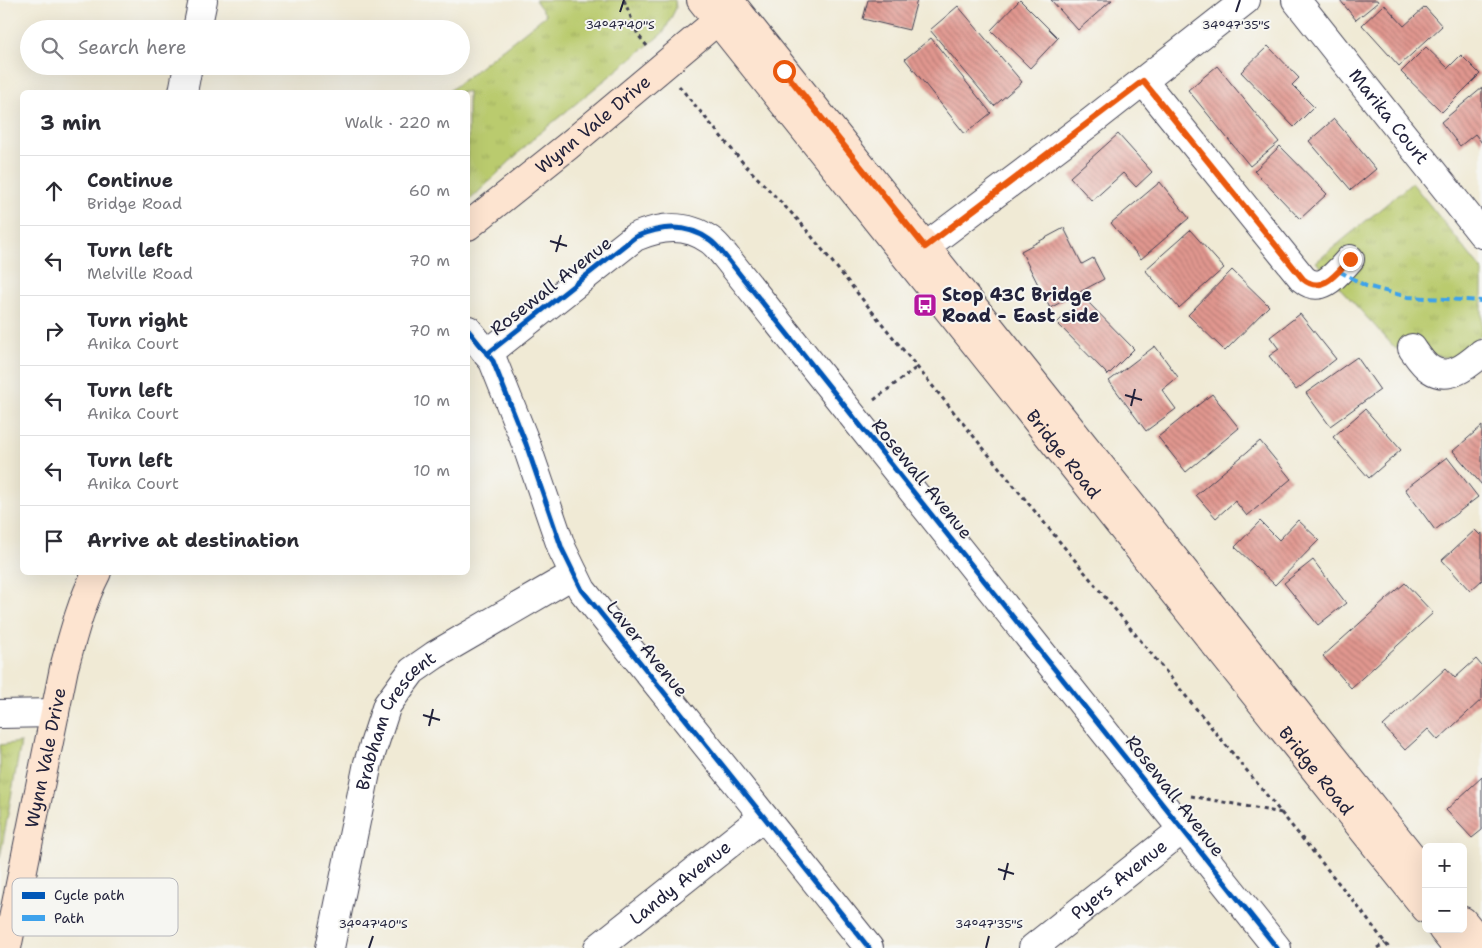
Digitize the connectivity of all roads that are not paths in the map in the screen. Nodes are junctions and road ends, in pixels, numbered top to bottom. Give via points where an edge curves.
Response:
1 (203, 0) edge
2 (1246, 0) edge
3 (1296, 0) edge
4 (719, 6) edge
5 (198, 20) edge
6 (186, 75) edge
7 (1143, 81) junction
8 (183, 90) edge
9 (470, 224) edge
10 (1482, 234) edge
11 (919, 256) junction
12 (1350, 259) dead end
13 (470, 333) edge
14 (1412, 348) dead end
15 (1482, 353) edge
16 (487, 354) junction
17 (574, 574) junction
18 (96, 575) edge
19 (55, 713) junction
20 (0, 714) edge
21 (763, 817) junction
22 (1183, 829) junction
23 (1422, 869) edge
24 (21, 878) edge
25 (1422, 904) edge
26 (12, 924) edge
27 (1467, 926) edge
28 (1445, 933) edge
29 (1482, 944) edge
30 (7, 948) edge
31 (330, 948) edge
32 (598, 948) edge
33 (869, 948) edge
34 (1032, 948) edge
35 (1277, 948) edge
36 (1457, 948) edge

1 - 5 street
2 - 7 street
3 - 10 street, Marika Court
4 - 9 main road, Wynn Vale Drive via 663,66
4 - 11 main road, Bridge Road
6 - 8 street
7 - 11 street
7 - 12 street via 1303,279 1310,285 1328,282
11 - 23 main road, Bridge Road
11 - 25 main road, Bridge Road
13 - 16 street, Laver Avenue
14 - 15 street via 1429,369 1440,374 1451,374 1465,367
16 - 17 street, Laver Avenue via 493,361 526,444 562,549
16 - 22 street, Rosewall Avenue via 635,236 656,228 682,228 710,240
17 - 21 street, Laver Avenue via 582,590
17 - 31 street, Brabham Crescent via 412,671 387,705 368,763
18 - 19 main road, Wynn Vale Drive via 74,630
19 - 20 street
19 - 24 main road, Wynn Vale Drive
21 - 32 street, Landy Avenue
21 - 33 street, Laver Avenue
22 - 34 street, Pyers Avenue
22 - 35 street, Rosewall Avenue
26 - 30 main road, Wynn Vale Drive
27 - 29 main road
28 - 36 main road

